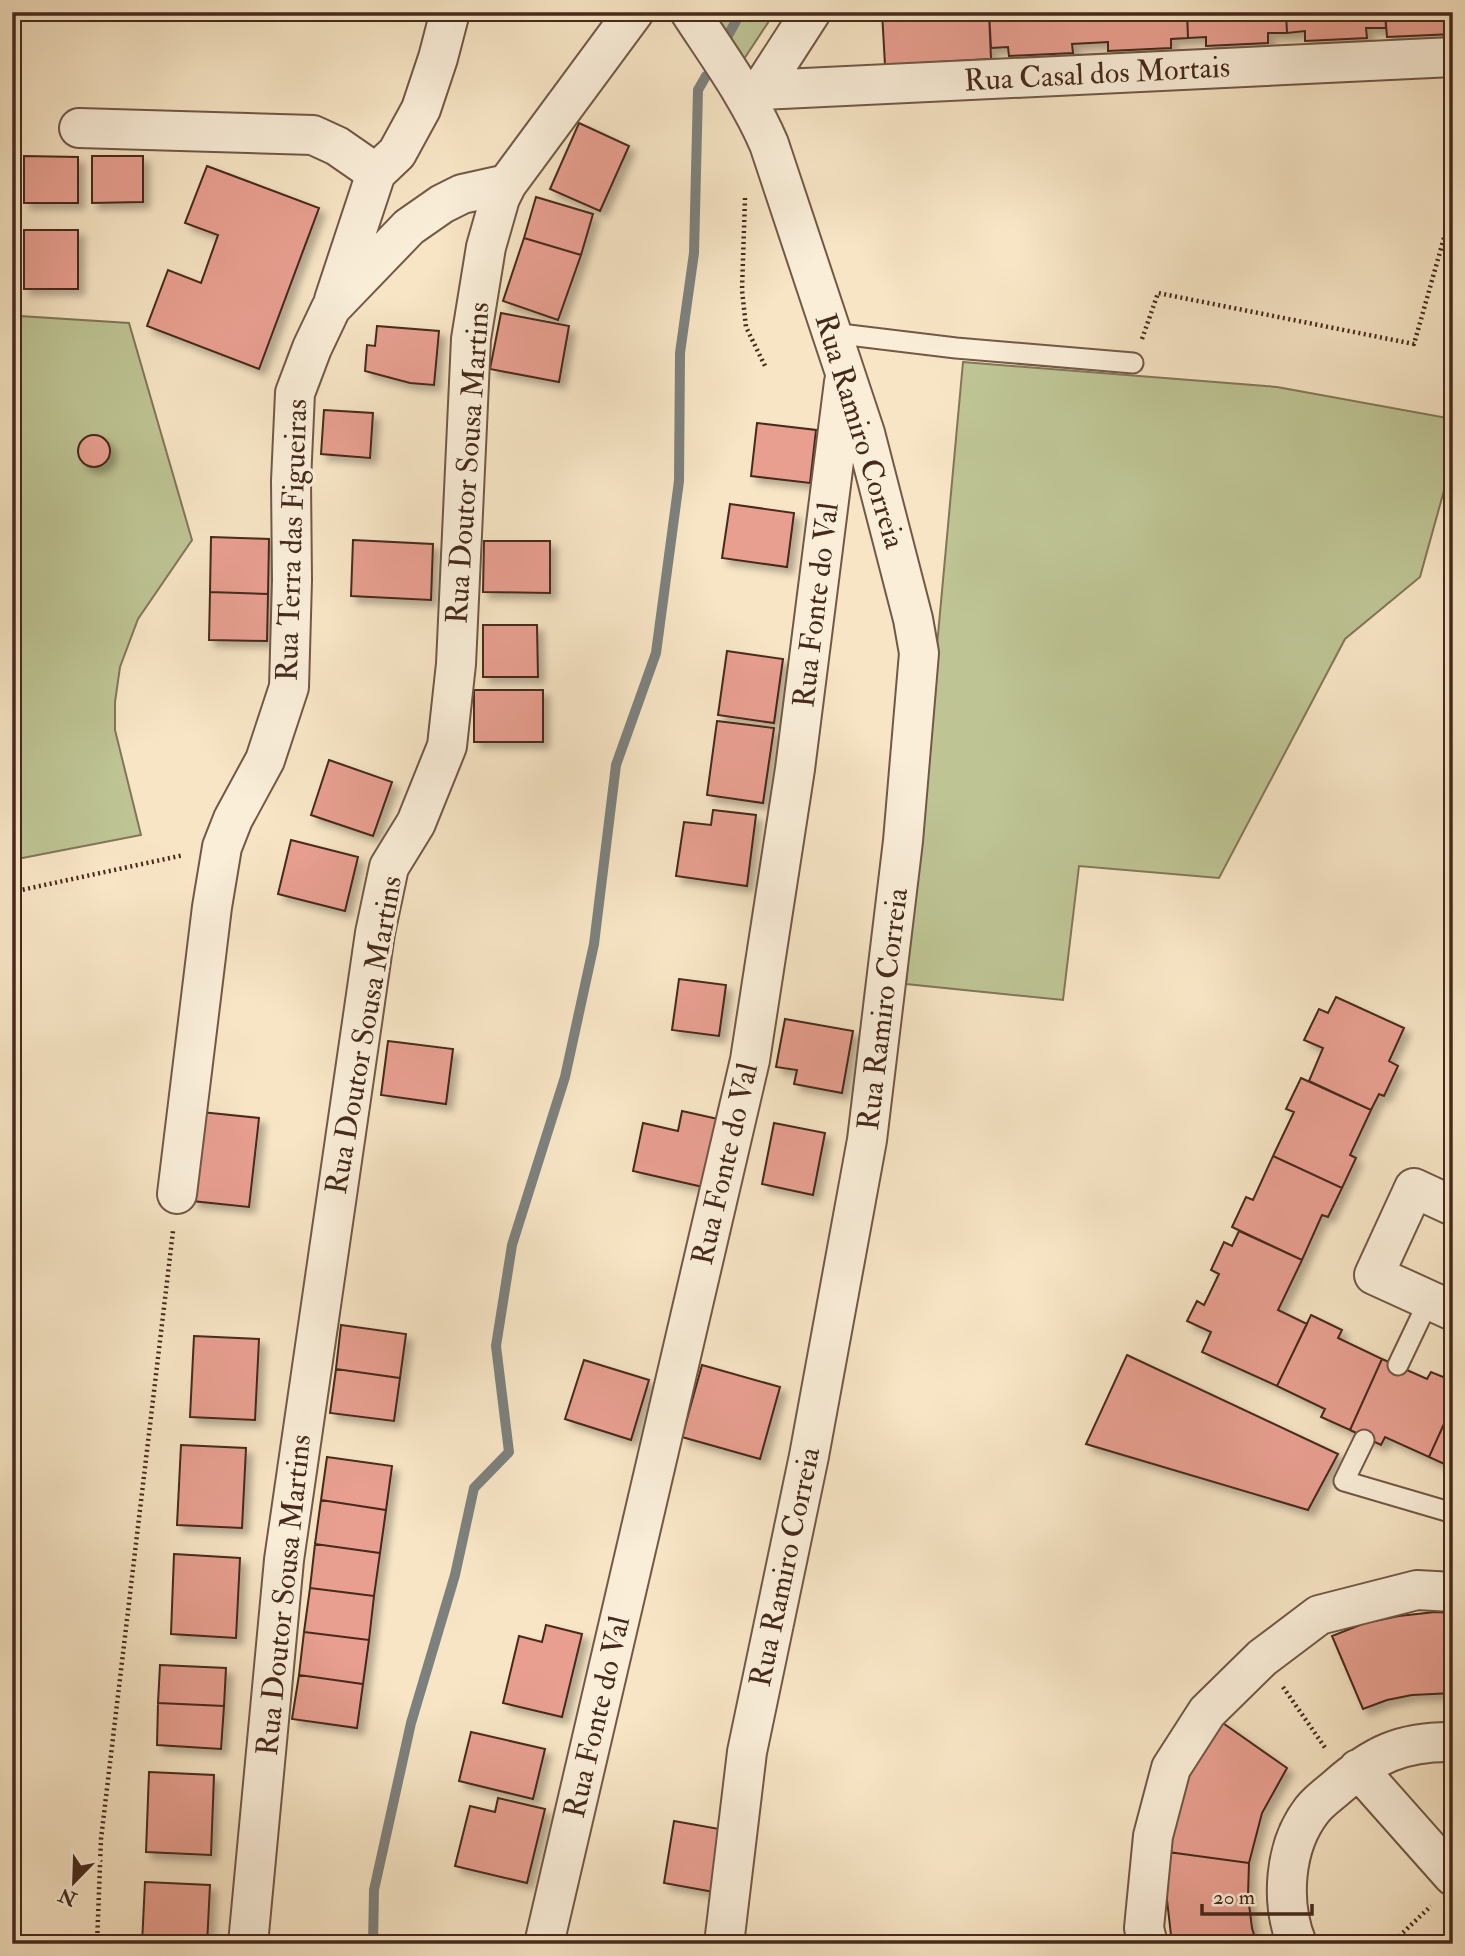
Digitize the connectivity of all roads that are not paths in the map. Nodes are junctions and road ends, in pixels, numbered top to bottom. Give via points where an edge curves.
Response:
1 (450, 12) edge
2 (634, 12) edge
3 (690, 12) edge
4 (811, 12) edge
5 (1453, 57) edge
6 (751, 91) junction
7 (79, 128) dead end
8 (376, 173) junction
9 (507, 184) junction
10 (331, 308) junction
11 (832, 333) junction
12 (1133, 363) road end
13 (845, 373) junction
14 (177, 1194) road end
15 (1453, 1206) edge
16 (1441, 1306) edge
17 (1398, 1365) dead end
18 (1364, 1440) dead end
19 (1453, 1513) edge
20 (1453, 1592) edge
21 (1453, 1742) edge
22 (1352, 1774) junction
23 (1444, 1890) edge
24 (248, 1944) edge
25 (544, 1944) edge
26 (724, 1944) edge
27 (1148, 1944) edge
28 (1297, 1944) edge

1 - 8 street via 413,126 397,153
2 - 9 street, Rua Doutor Sousa Martins
3 - 6 street, Rua Ramiro Correia
4 - 6 street
5 - 6 street, Rua Casal dos Mortais
6 - 11 street, Rua Ramiro Correia
7 - 8 street via 313,135
8 - 10 street
9 - 10 street, Rua Terra das Figueiras via 462,194 409,227
9 - 24 street, Rua Doutor Sousa Martins via 486,247 471,339 456,664 447,746 416,823 389,867 375,933 284,1560
10 - 14 street, Rua Terra das Figueiras via 295,393 289,687 265,760 222,847
11 - 12 lane
11 - 13 street, Rua Ramiro Correia
13 - 25 street, Rua Fonte do Val via 795,769 750,1060
13 - 26 street, Rua Ramiro Correia via 913,619 919,653 916,702 867,1140 809,1456 747,1752
15 - 16 street via 1414,1188 1374,1275
16 - 17 lane
18 - 19 lane via 1344,1482
20 - 27 street via 1417,1590 1319,1615 1262,1658 1208,1712 1171,1768 1153,1836 1144,1928
21 - 22 street via 1392,1750
22 - 23 street
22 - 28 street via 1313,1809 1293,1848 1287,1895

